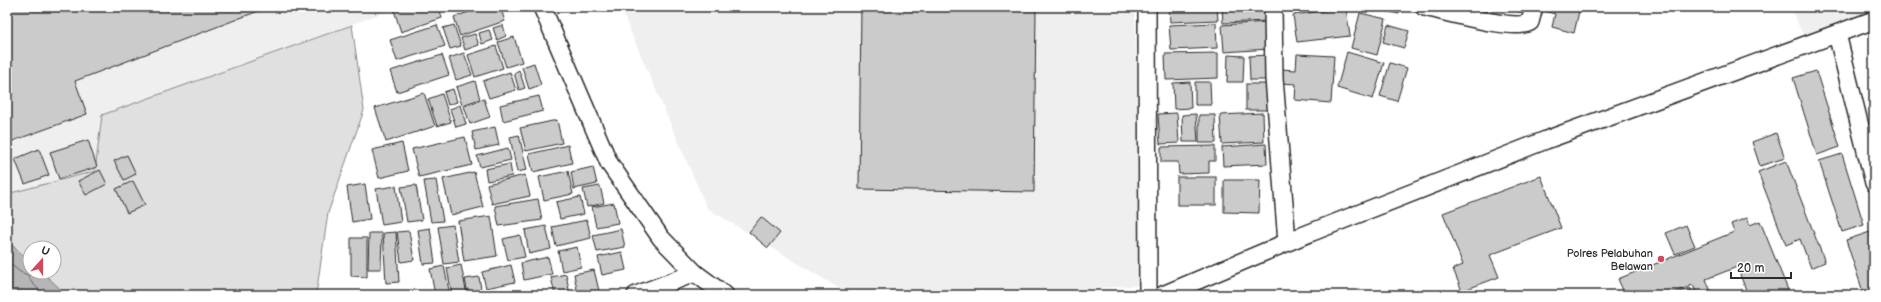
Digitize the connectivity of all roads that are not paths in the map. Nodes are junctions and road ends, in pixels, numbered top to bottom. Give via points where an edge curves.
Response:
1 (542, 7) edge
2 (1148, 7) edge
3 (1273, 7) edge
4 (1424, 7) edge
5 (1534, 7) edge
6 (1874, 20) edge
7 (1837, 34) junction
8 (1874, 183) edge
9 (1287, 242) junction
10 (695, 273) junction
11 (1168, 294) edge
12 (636, 295) edge
13 (725, 295) edge
14 (1148, 295) edge

1 - 10 street via 609,163 661,238
2 - 14 street
3 - 9 street via 1274,78
4 - 5 street via 1519,26 1530,22
6 - 7 street
7 - 8 street
7 - 9 street via 1546,140
9 - 11 street
10 - 12 street
10 - 13 street

